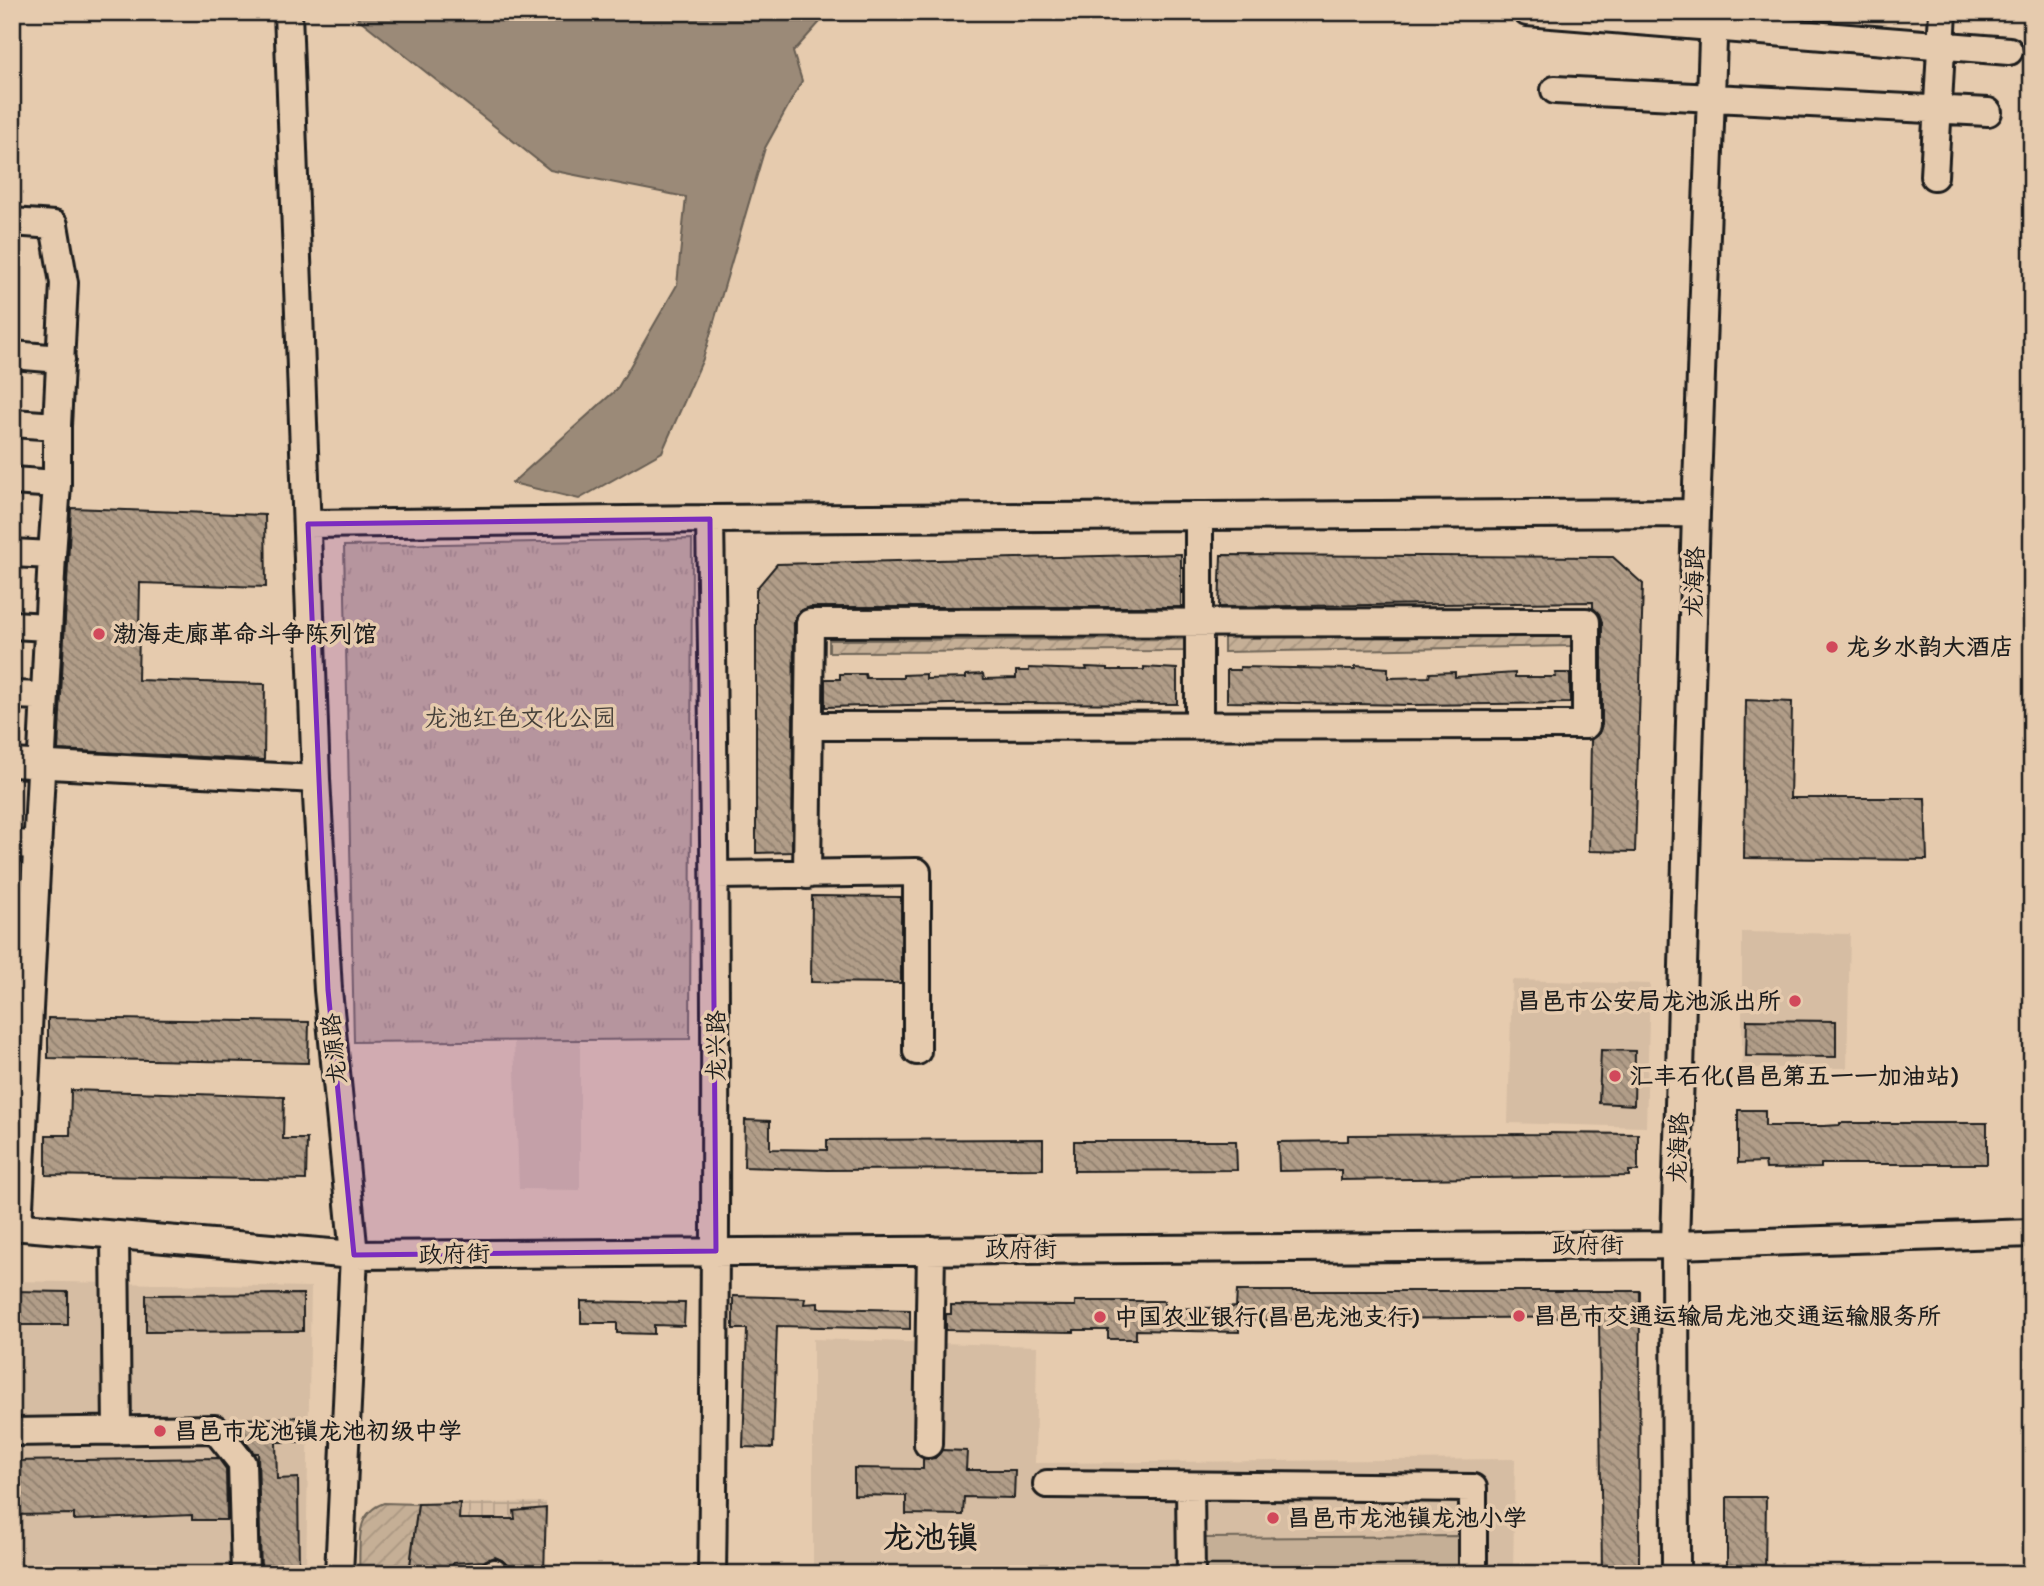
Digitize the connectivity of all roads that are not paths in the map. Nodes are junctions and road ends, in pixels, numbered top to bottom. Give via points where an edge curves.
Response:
1 (288, 12) edge
2 (1527, 12) edge
3 (1942, 12) edge
4 (1713, 19) edge
5 (1941, 45) junction
6 (2009, 51) dead end
7 (1555, 90) dead end
8 (1711, 98) junction
9 (1937, 110) junction
10 (1989, 113) dead end
11 (1934, 176) dead end
12 (12, 222) edge
13 (12, 355) edge
14 (61, 359) junction
15 (12, 423) edge
16 (57, 426) junction
17 (12, 481) edge
18 (57, 484) junction
19 (1696, 513) junction
20 (1199, 516) junction
21 (710, 519) junction
22 (308, 524) junction
23 (12, 553) edge
24 (52, 555) junction
25 (1199, 622) junction
26 (12, 625) edge
27 (48, 627) junction
28 (12, 695) edge
29 (45, 696) junction
30 (810, 726) junction
31 (1199, 726) junction
32 (12, 763) edge
33 (42, 765) junction
34 (316, 779) junction
35 (25, 844) edge
36 (716, 875) junction
37 (807, 875) junction
38 (23, 916) edge
39 (21, 984) edge
40 (917, 1051) dead end
41 (15, 1227) edge
42 (2032, 1233) edge
43 (115, 1235) junction
44 (1675, 1245) junction
45 (931, 1250) junction
46 (716, 1251) junction
47 (354, 1255) junction
48 (117, 1431) junction
49 (12, 1432) edge
50 (928, 1444) dead end
51 (1047, 1484) dead end
52 (1190, 1486) junction
53 (245, 1574) edge
54 (339, 1574) edge
55 (712, 1574) edge
56 (1191, 1574) edge
57 (1473, 1574) edge
58 (1676, 1574) edge

1 - 22 street, 龙源路
2 - 4 street
3 - 5 street
4 - 5 street
4 - 8 street, 龙海路
5 - 6 street
5 - 9 street
7 - 8 street
8 - 9 street
8 - 19 street, 龙海路
9 - 10 street
9 - 11 street
12 - 14 street via 54,225 64,283
13 - 14 street
14 - 16 street
15 - 16 street
16 - 18 street
17 - 18 street
18 - 24 street
19 - 20 street
19 - 44 street, 龙海路
20 - 21 street
20 - 25 street
21 - 22 street
21 - 36 street, 龙兴路
22 - 34 street, 龙源路
23 - 24 street
24 - 27 street
25 - 30 street via 810,623
25 - 31 street
25 - 31 street via 1586,622 1586,726
26 - 27 street
27 - 29 street
28 - 29 street
29 - 33 street
30 - 31 street
30 - 37 street
32 - 33 street
33 - 34 street
33 - 35 street
34 - 47 street, 龙源路 via 328,990
35 - 38 street
36 - 37 street
36 - 46 street, 龙兴路
37 - 40 street via 918,872
38 - 39 street
39 - 41 street
41 - 43 street, 政府街
42 - 44 street, 政府街
43 - 47 street, 政府街
43 - 48 street
44 - 45 street, 政府街
44 - 58 street, 龙海路
45 - 46 street, 政府街
45 - 50 street
46 - 47 street, 政府街
46 - 55 street, 龙兴路
47 - 54 street, 龙源路
48 - 49 street
48 - 53 street via 215,1429 242,1463
51 - 52 street
52 - 56 street
52 - 57 street via 1473,1488

